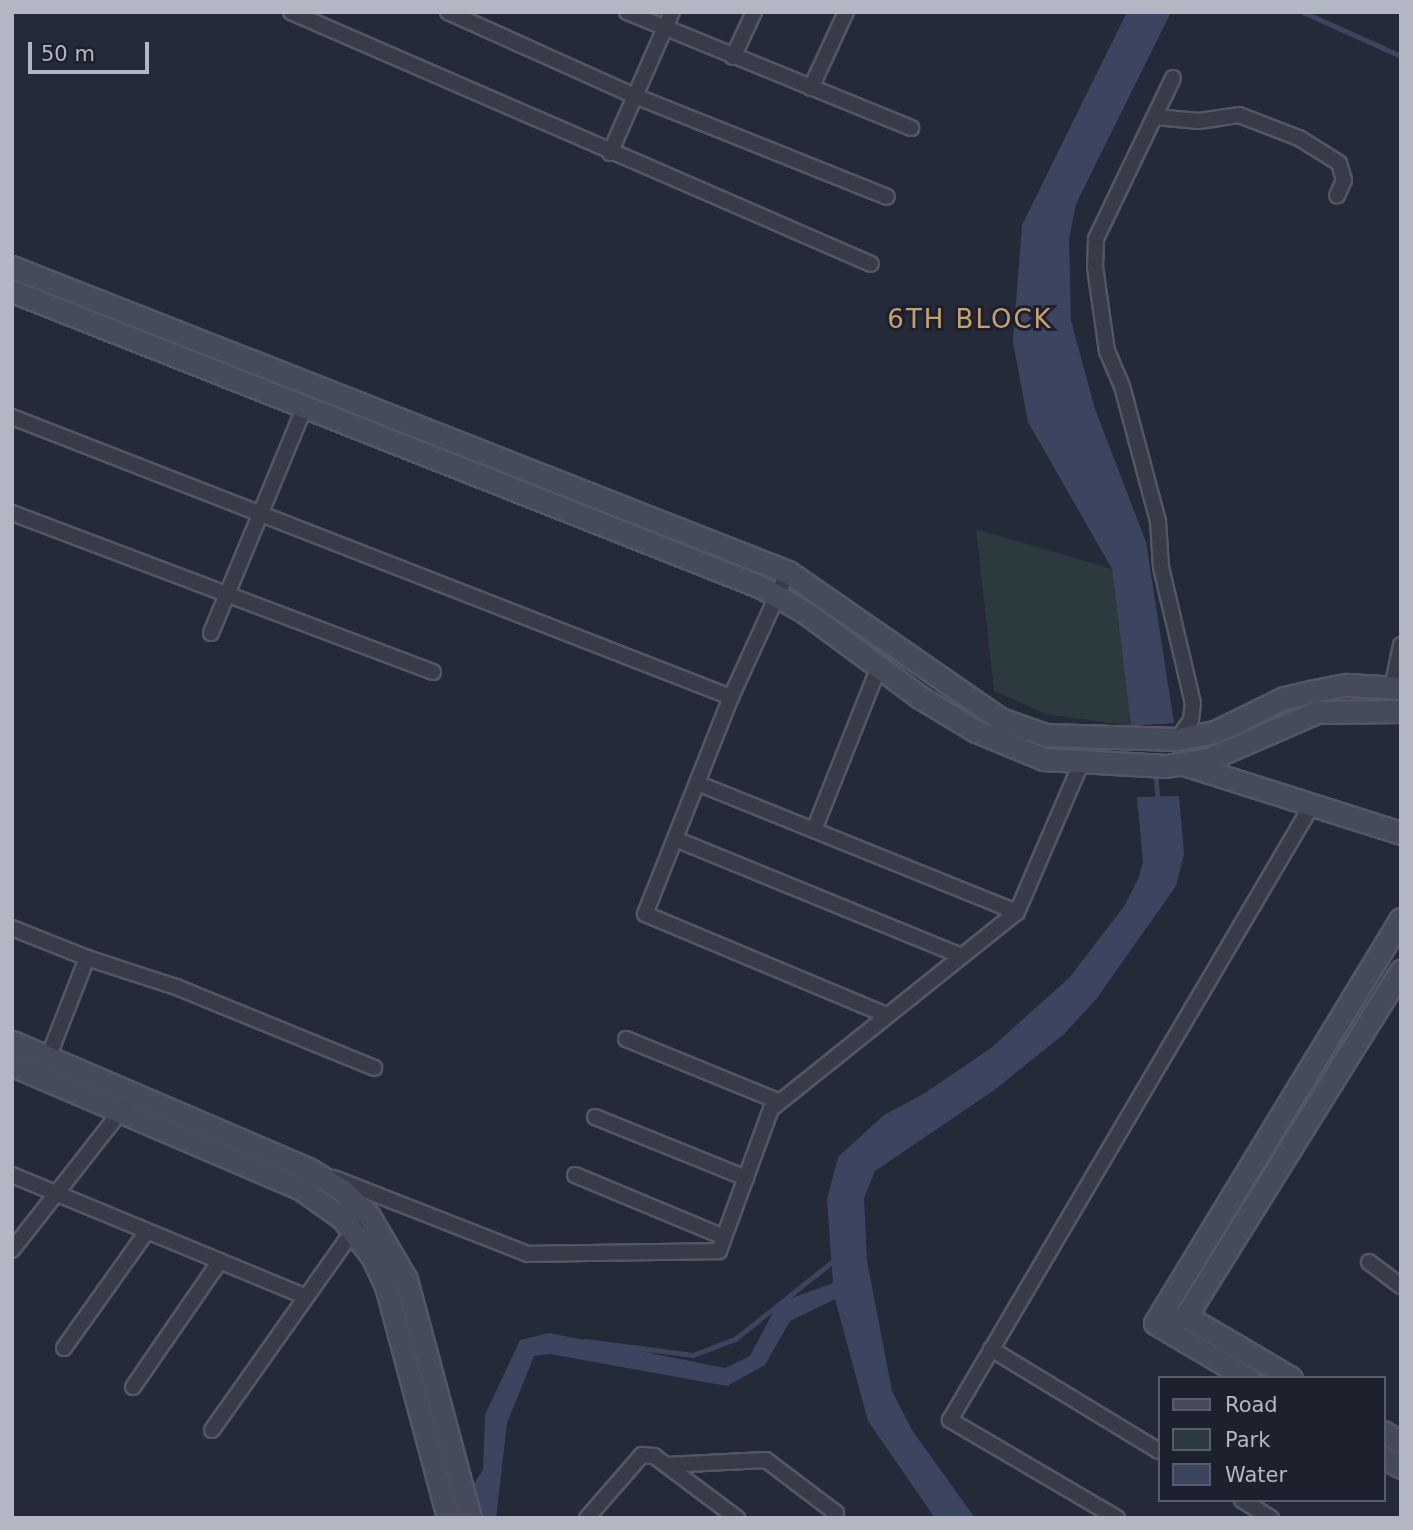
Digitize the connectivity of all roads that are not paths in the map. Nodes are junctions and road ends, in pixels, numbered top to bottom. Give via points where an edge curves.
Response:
1 (448, 12) edge
2 (627, 12) edge
3 (671, 12) edge
4 (754, 12) edge
5 (846, 12) edge
6 (298, 14) edge
7 (664, 30) junction
8 (733, 57) junction
9 (1173, 78) dead end
10 (811, 88) junction
11 (635, 96) junction
12 (1155, 117) junction
13 (911, 128) dead end
14 (610, 153) junction
15 (887, 197) dead end
16 (1337, 197) dead end
17 (871, 264) dead end
18 (12, 267) edge
19 (12, 291) edge
20 (305, 406) junction
21 (12, 417) edge
22 (12, 513) edge
23 (260, 514) junction
24 (788, 572) junction
25 (227, 594) junction
26 (777, 596) junction
27 (211, 633) dead end
28 (1401, 645) edge
29 (879, 667) junction
30 (433, 672) dead end
31 (1396, 688) edge
32 (732, 697) junction
33 (1401, 711) edge
34 (1159, 739) junction
35 (1082, 761) junction
36 (1180, 764) junction
37 (698, 783) junction
38 (1312, 805) junction
39 (814, 830) junction
40 (1401, 833) edge
41 (675, 839) junction
42 (1017, 912) junction
43 (1401, 919) edge
44 (12, 928) edge
45 (961, 956) junction
46 (87, 958) junction
47 (1401, 970) edge
48 (886, 1015) junction
49 (626, 1039) dead end
50 (12, 1042) edge
51 (48, 1057) junction
52 (12, 1065) edge
53 (374, 1068) dead end
54 (40, 1077) junction
55 (134, 1094) junction
56 (780, 1102) junction
57 (121, 1112) junction
58 (595, 1117) dead end
59 (293, 1162) junction
60 (12, 1175) edge
61 (575, 1175) dead end
62 (746, 1178) junction
63 (57, 1193) junction
64 (366, 1212) junction
65 (353, 1230) junction
66 (147, 1231) junction
67 (724, 1237) junction
68 (13, 1247) edge
69 (220, 1261) junction
70 (1369, 1262) dead end
71 (1401, 1286) edge
72 (306, 1297) junction
73 (1186, 1316) junction
74 (1155, 1323) junction
75 (64, 1348) dead end
76 (991, 1349) junction
77 (1245, 1376) edge
78 (1288, 1376) edge
79 (132, 1387) dead end
80 (212, 1430) dead end
81 (1385, 1433) edge
82 (1401, 1442) edge
83 (1158, 1450) edge
84 (1385, 1458) edge
85 (667, 1465) junction
86 (1401, 1467) edge
87 (1245, 1502) edge
88 (445, 1509) edge
89 (594, 1515) edge
90 (470, 1518) edge
91 (737, 1518) edge
92 (833, 1518) edge
93 (1117, 1518) edge
94 (1271, 1518) edge

1 - 11 street
2 - 7 street
3 - 7 street
4 - 8 street
5 - 10 street
6 - 14 street
7 - 8 street
7 - 11 street
8 - 10 street
9 - 12 street
10 - 13 street
11 - 14 street
11 - 15 street
12 - 16 street via 1199,121 1239,115 1299,138 1339,163 1343,180
12 - 34 street via 1096,239 1095,267 1107,351 1122,386 1158,521 1161,567 1193,703 1191,720
14 - 17 street
18 - 24 street
19 - 20 street
20 - 23 street
20 - 26 street
21 - 23 street
22 - 25 street
23 - 25 street
23 - 32 street
24 - 26 street
24 - 34 street via 1000,719 1046,735
25 - 27 street
25 - 30 street
26 - 29 street
26 - 32 street
28 - 31 street
29 - 35 street via 976,732 1044,759
29 - 39 street
31 - 34 street via 1346,685 1284,698 1215,732
32 - 37 street
33 - 36 street via 1317,712 1209,759
34 - 36 street
35 - 36 street
35 - 42 street
36 - 38 street
37 - 39 street
37 - 41 street
38 - 40 street
38 - 76 street
39 - 42 street
41 - 45 street
41 - 48 street via 645,914
42 - 45 street
43 - 74 street
44 - 46 street
45 - 48 street
46 - 51 street
46 - 53 street via 176,987
47 - 73 street
48 - 56 street
49 - 56 street
50 - 51 street
51 - 54 street
51 - 55 street
52 - 54 street
54 - 57 street
55 - 57 street
55 - 59 street
56 - 62 street via 771,1108
57 - 63 street
57 - 65 street via 300,1189
58 - 62 street
59 - 64 street via 335,1185
59 - 67 street via 528,1254 719,1251
60 - 63 street
61 - 67 street
62 - 67 street
63 - 66 street
63 - 68 street
64 - 65 street
64 - 90 street via 391,1246 406,1279
65 - 72 street
65 - 88 street via 386,1286
66 - 69 street
66 - 75 street
69 - 72 street
69 - 79 street
70 - 71 street
72 - 80 street
73 - 74 street
73 - 78 street
74 - 77 street
76 - 83 street
76 - 93 street via 950,1420
81 - 82 street
84 - 86 street
85 - 89 street via 654,1456 642,1455
85 - 91 street
85 - 92 street via 766,1460 836,1513
87 - 94 street

